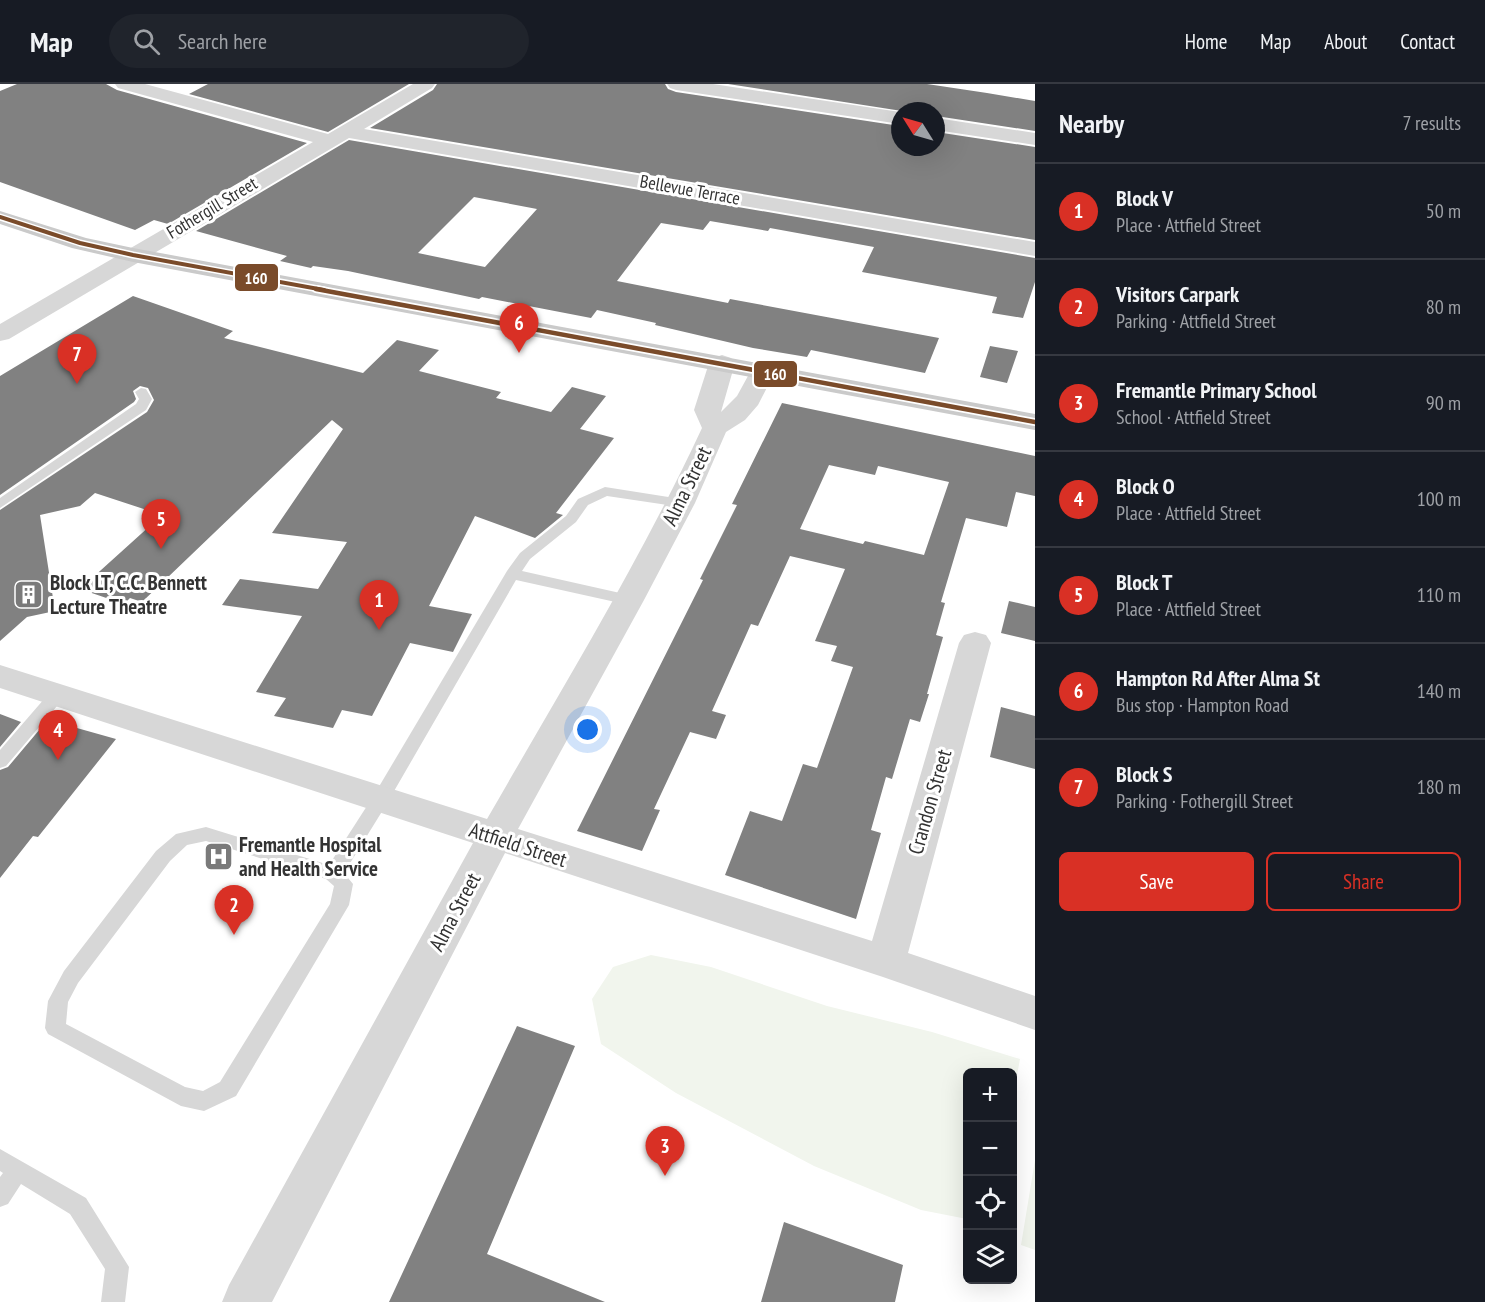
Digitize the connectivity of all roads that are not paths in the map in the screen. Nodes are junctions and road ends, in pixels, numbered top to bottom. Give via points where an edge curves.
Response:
1 (124, 84) edge
2 (426, 84) edge
3 (676, 84) edge
4 (891, 117) edge
5 (945, 125) edge
6 (337, 136) junction
7 (1035, 139) edge
8 (0, 217) edge
9 (0, 233) edge
10 (1035, 249) edge
11 (124, 260) junction
12 (0, 334) edge
13 (720, 370) junction
14 (760, 376) junction
15 (141, 393) dead end
16 (1035, 422) edge
17 (715, 428) junction
18 (1035, 432) edge
19 (681, 503) junction
20 (0, 504) edge
21 (512, 573) junction
22 (629, 600) junction
23 (975, 643) dead end
24 (0, 676) edge
25 (57, 695) junction
26 (0, 762) edge
27 (380, 800) junction
28 (495, 837) junction
29 (333, 874) junction
30 (886, 962) junction
31 (1035, 1013) edge
32 (9, 1165) edge
33 (0, 1196) edge
34 (114, 1302) edge
35 (246, 1302) edge

1 - 6 street, Bellevue Terrace
2 - 6 street, Fothergill Street
3 - 4 street
5 - 7 street
6 - 10 street, Bellevue Terrace
6 - 11 street, Fothergill Street
8 - 11 main road
9 - 11 main road via 64,254
11 - 12 street, Fothergill Street
11 - 13 main road
13 - 14 main road
13 - 17 street, Alma Street via 707,410
14 - 16 main road
14 - 17 street, Alma Street via 750,399
14 - 18 main road
15 - 20 lane via 146,399 141,407
17 - 19 street, Alma Street
19 - 21 lane via 605,491 583,502 571,519 525,556
19 - 22 street, Alma Street
21 - 22 lane
21 - 27 lane
22 - 28 street, Alma Street
23 - 30 street, Crandon Street
24 - 25 street, Attfield Street
25 - 26 lane
25 - 27 street, Attfield Street
27 - 28 street, Attfield Street
27 - 29 lane
28 - 30 street, Attfield Street
28 - 35 street, Alma Street
29 - 29 lane via 344,884 339,905 228,1089 204,1101 181,1096 55,1028 58,1001 71,977 163,856 182,839 207,834
30 - 31 street, Attfield Street
32 - 33 lane
32 - 34 lane via 78,1206 117,1267

